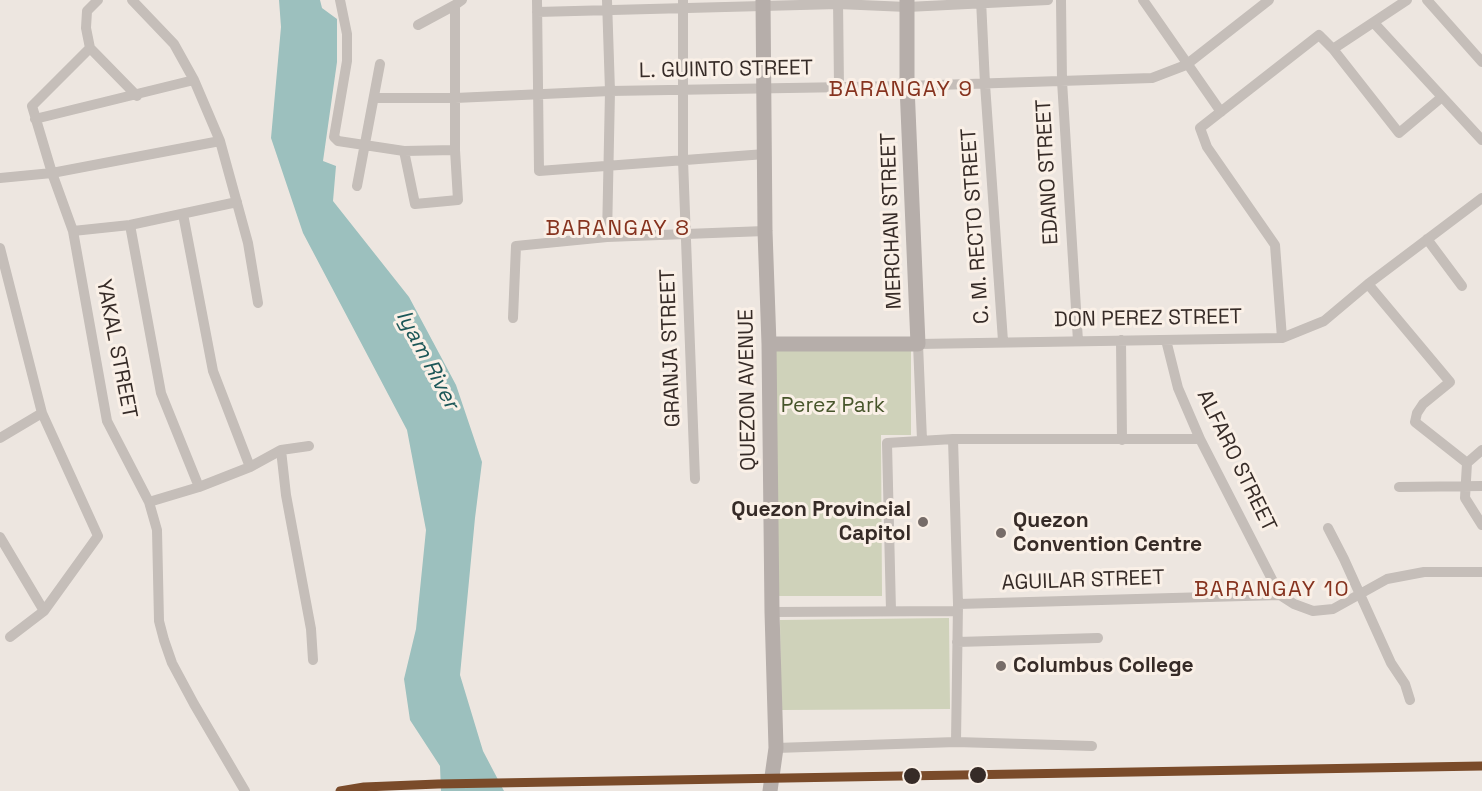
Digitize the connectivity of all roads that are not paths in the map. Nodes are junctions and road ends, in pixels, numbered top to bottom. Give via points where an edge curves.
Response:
1 (98, 0) edge
2 (132, 0) edge
3 (340, 0) edge
4 (537, 0) edge
5 (1048, 0) edge
6 (1061, 0) edge
7 (1143, 0) edge
8 (1269, 0) edge
9 (1407, 0) edge
10 (1426, 0) edge
11 (459, 2) edge
12 (838, 2) edge
13 (981, 2) edge
14 (763, 3) edge
15 (907, 3) edge
16 (683, 4) edge
17 (607, 5) edge
18 (537, 12) junction
19 (1374, 23) junction
20 (418, 25) dead end
21 (90, 48) junction
22 (1333, 49) junction
23 (1482, 62) edge
24 (380, 64) dead end
25 (1186, 65) junction
26 (194, 80) junction
27 (1062, 81) junction
28 (985, 84) junction
29 (907, 86) junction
30 (839, 87) junction
31 (765, 89) junction
32 (683, 90) junction
33 (610, 92) junction
34 (538, 94) junction
35 (137, 96) junction
36 (1442, 97) junction
37 (455, 98) junction
38 (375, 99) junction
39 (1221, 112) junction
40 (36, 119) junction
41 (1482, 140) edge
42 (220, 141) junction
43 (365, 145) junction
44 (404, 150) junction
45 (455, 150) junction
46 (765, 154) junction
47 (683, 160) junction
48 (608, 166) junction
49 (52, 173) junction
50 (0, 178) edge
51 (357, 186) dead end
52 (1482, 198) edge
53 (237, 202) junction
54 (183, 214) junction
55 (130, 225) junction
56 (73, 231) junction
57 (765, 231) junction
58 (685, 235) junction
59 (607, 237) junction
60 (1427, 239) junction
61 (0, 248) edge
62 (1368, 284) junction
63 (1462, 286) dead end
64 (258, 303) dead end
65 (513, 318) dead end
66 (1282, 338) junction
67 (1121, 340) junction
68 (1166, 340) junction
69 (1003, 341) junction
70 (1078, 341) junction
71 (769, 344) junction
72 (918, 344) junction
73 (42, 413) junction
74 (0, 438) edge
75 (953, 439) junction
76 (1200, 439) junction
77 (922, 440) junction
78 (1122, 440) junction
79 (309, 446) dead end
80 (281, 450) junction
81 (1482, 450) edge
82 (1467, 463) junction
83 (250, 467) junction
84 (695, 479) dead end
85 (1482, 486) edge
86 (199, 487) junction
87 (1399, 487) dead end
88 (1466, 487) junction
89 (149, 502) junction
90 (1482, 525) edge
91 (1328, 528) dead end
92 (0, 537) edge
93 (1482, 572) edge
94 (1280, 595) junction
95 (1360, 595) junction
96 (958, 608) junction
97 (44, 611) junction
98 (891, 611) junction
99 (772, 612) junction
100 (9, 637) dead end
101 (1098, 638) dead end
102 (957, 642) junction
103 (313, 660) dead end
104 (1410, 700) dead end
105 (956, 742) junction
106 (1092, 746) dead end
107 (776, 748) junction
108 (771, 785) edge
109 (245, 791) edge

1 - 21 street via 87,11
2 - 26 street via 174,44
3 - 43 street via 347,34 347,61 334,137
4 - 18 street
5 - 13 street
6 - 27 street, EDANO STREET
7 - 25 street
8 - 25 street, L. GUINTO STREET
9 - 19 street
10 - 23 street
11 - 20 street
11 - 37 street
12 - 14 street
12 - 15 street
12 - 30 street
13 - 15 street
13 - 28 street, C. M. RECTO STREET
14 - 16 street
14 - 31 main road, QUEZON AVENUE
15 - 29 main road, MERCHAN STREET
16 - 17 street
16 - 32 street, GRANJA STREET
17 - 18 street
17 - 33 street
18 - 34 street
19 - 22 street
19 - 36 street
21 - 35 street
21 - 40 street, YAKAL STREET via 32,106
22 - 36 street via 1399,133
22 - 39 street via 1319,35
24 - 38 street
25 - 27 street, L. GUINTO STREET via 1152,78
25 - 39 street
26 - 35 street
26 - 42 street
27 - 28 street, L. GUINTO STREET
27 - 70 street, EDANO STREET
28 - 29 street, L. GUINTO STREET
28 - 69 street, C. M. RECTO STREET
29 - 30 street, L. GUINTO STREET
29 - 72 main road, MERCHAN STREET
30 - 31 street, L. GUINTO STREET
31 - 32 street, L. GUINTO STREET
31 - 46 main road, QUEZON AVENUE
32 - 33 street, L. GUINTO STREET
32 - 47 street, GRANJA STREET
33 - 34 street, L. GUINTO STREET
33 - 48 street
34 - 37 street, L. GUINTO STREET
34 - 48 street via 539,171
35 - 40 street
36 - 41 street
37 - 38 street, L. GUINTO STREET
37 - 45 street
38 - 43 street
39 - 66 street via 1200,128 1207,147 1275,245
40 - 49 street, YAKAL STREET
42 - 49 street
42 - 53 street
43 - 44 street
43 - 51 street
44 - 45 street
44 - 45 street via 416,204 458,200
46 - 47 street
46 - 57 main road, QUEZON AVENUE
47 - 48 street
47 - 58 street, GRANJA STREET
48 - 59 street
49 - 50 street
49 - 56 street, YAKAL STREET
52 - 60 street, DON PEREZ STREET
53 - 54 street
53 - 64 street
54 - 55 street
54 - 83 street via 213,371
55 - 56 street
55 - 86 street via 161,393
56 - 89 street, YAKAL STREET via 107,421
57 - 58 street
57 - 71 main road, QUEZON AVENUE
58 - 59 street
58 - 84 street, GRANJA STREET
59 - 65 street via 516,246
60 - 62 street, DON PEREZ STREET
60 - 63 street
61 - 73 street
62 - 66 street, DON PEREZ STREET via 1324,321
62 - 82 street via 1450,382 1423,404 1415,422
66 - 68 street, DON PEREZ STREET
67 - 68 street, DON PEREZ STREET
67 - 70 street, DON PEREZ STREET
67 - 78 street
68 - 76 street, ALFARO STREET via 1178,388
69 - 70 street, DON PEREZ STREET
69 - 72 street, DON PEREZ STREET
71 - 72 main road, DON PEREZ STREET
71 - 99 main road, QUEZON AVENUE
72 - 77 street, MERCHAN STREET
73 - 74 street
73 - 97 street via 98,537
75 - 77 street
75 - 78 street
75 - 96 street
76 - 78 street
76 - 94 street, ALFARO STREET
77 - 98 street via 887,442
79 - 80 street
80 - 83 street
80 - 103 street via 312,629
81 - 82 street
82 - 88 street
83 - 86 street
85 - 88 street
86 - 89 street
87 - 88 street
88 - 90 street via 1465,498
89 - 109 street, YAKAL STREET via 157,530 159,621 164,640 172,663
91 - 95 street
92 - 97 street
93 - 95 street via 1424,572 1387,579
94 - 95 street via 1313,611 1333,609
94 - 96 street, AGUILAR STREET
95 - 104 street
96 - 98 street, AGUILAR STREET
96 - 102 street
97 - 100 street
98 - 99 street, AGUILAR STREET
99 - 107 main road, QUEZON AVENUE
101 - 102 street
102 - 105 street
105 - 106 street
105 - 107 street
107 - 108 main road, QUEZON AVENUE

